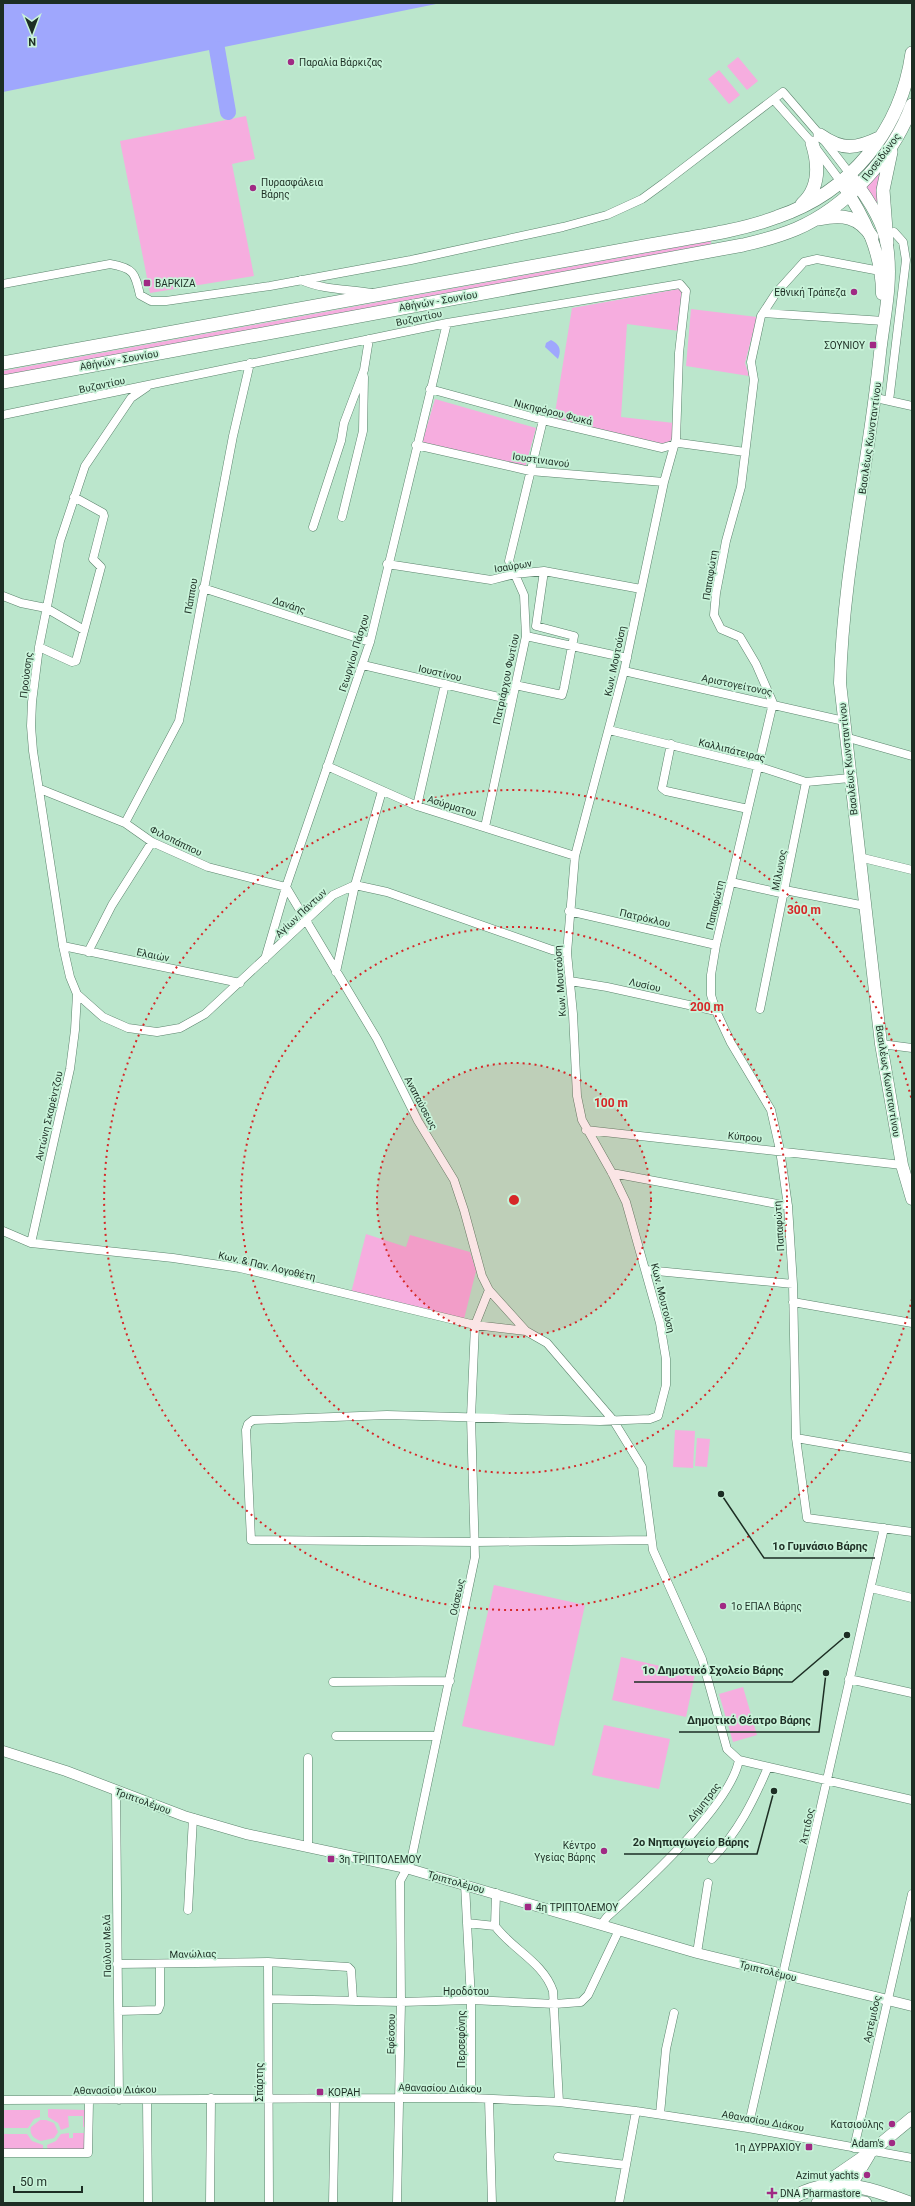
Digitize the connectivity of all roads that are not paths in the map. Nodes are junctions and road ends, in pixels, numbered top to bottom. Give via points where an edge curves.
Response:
1 (911, 61) edge
2 (774, 100) junction
3 (912, 105) edge
4 (899, 136) junction
5 (883, 137) junction
6 (816, 139) junction
7 (845, 178) junction
8 (854, 190) junction
9 (791, 212) junction
10 (797, 229) junction
11 (872, 237) junction
12 (890, 238) junction
13 (880, 271) junction
14 (302, 280) junction
15 (3, 284) edge
16 (380, 294) junction
17 (763, 312) junction
18 (884, 320) junction
19 (447, 323) junction
20 (368, 339) junction
21 (3, 363) edge
22 (250, 364) junction
23 (364, 370) junction
24 (3, 382) edge
25 (150, 385) junction
26 (430, 389) junction
27 (876, 398) junction
28 (889, 401) junction
29 (912, 406) edge
30 (3, 415) edge
31 (543, 420) junction
32 (416, 445) junction
33 (673, 445) junction
34 (745, 452) junction
35 (530, 471) junction
36 (664, 482) junction
37 (74, 498) junction
38 (342, 517) dead end
39 (313, 527) dead end
40 (387, 564) junction
41 (544, 571) junction
42 (515, 574) junction
43 (203, 588) junction
44 (641, 589) junction
45 (3, 596) edge
46 (46, 608) junction
47 (84, 630) junction
48 (526, 636) junction
49 (370, 642) junction
50 (39, 647) junction
51 (573, 647) junction
52 (626, 658) junction
53 (363, 665) junction
54 (624, 671) junction
55 (445, 684) junction
56 (515, 685) junction
57 (512, 700) junction
58 (773, 703) junction
59 (844, 721) junction
60 (609, 730) junction
61 (845, 737) junction
62 (671, 744) junction
63 (912, 756) edge
64 (327, 766) junction
65 (757, 766) junction
66 (850, 778) junction
67 (806, 782) junction
68 (40, 789) junction
69 (382, 791) junction
70 (417, 806) junction
71 (748, 809) junction
72 (125, 823) junction
73 (485, 827) junction
74 (152, 842) junction
75 (575, 856) junction
76 (859, 857) junction
77 (912, 870) edge
78 (731, 882) junction
79 (355, 885) junction
80 (286, 887) junction
81 (785, 892) junction
82 (865, 906) junction
83 (569, 911) junction
84 (305, 921) junction
85 (716, 945) junction
86 (63, 946) junction
87 (88, 952) junction
88 (566, 953) junction
89 (265, 959) junction
90 (336, 972) junction
91 (570, 981) junction
92 (240, 983) junction
93 (77, 994) junction
94 (760, 1009) dead end
95 (716, 1011) junction
96 (881, 1044) junction
97 (912, 1048) edge
98 (586, 1130) junction
99 (780, 1150) junction
100 (902, 1165) junction
101 (612, 1173) junction
102 (912, 1197) edge
103 (788, 1206) junction
104 (3, 1231) edge
105 (31, 1242) junction
106 (646, 1270) junction
107 (793, 1284) junction
108 (489, 1290) junction
109 (793, 1302) junction
110 (912, 1323) edge
111 (475, 1325) junction
112 (526, 1331) junction
113 (471, 1417) junction
114 (613, 1420) junction
115 (796, 1438) junction
116 (912, 1458) edge
117 (884, 1528) junction
118 (912, 1532) edge
119 (651, 1540) junction
120 (476, 1542) junction
121 (871, 1588) junction
122 (912, 1598) edge
123 (849, 1679) junction
124 (450, 1681) junction
125 (333, 1682) dead end
126 (912, 1693) edge
127 (336, 1736) dead end
128 (438, 1736) junction
129 (3, 1750) edge
130 (308, 1758) dead end
131 (739, 1760) junction
132 (768, 1767) junction
133 (827, 1781) junction
134 (116, 1791) junction
135 (912, 1800) edge
136 (193, 1818) junction
137 (308, 1847) junction
138 (712, 1859) dead end
139 (406, 1868) junction
140 (708, 1883) dead end
141 (465, 1884) junction
142 (496, 1893) junction
143 (912, 1896) edge
144 (188, 1910) dead end
145 (467, 1923) junction
146 (601, 1925) junction
147 (495, 1926) junction
148 (619, 1930) junction
149 (697, 1953) junction
150 (268, 1962) junction
151 (117, 1964) junction
152 (160, 1964) junction
153 (784, 1975) junction
154 (269, 1999) junction
155 (353, 2000) junction
156 (471, 2000) junction
157 (887, 2000) junction
158 (402, 2002) junction
159 (555, 2004) junction
160 (912, 2006) edge
161 (118, 2011) junction
162 (674, 2013) dead end
163 (211, 2098) junction
164 (269, 2098) junction
165 (399, 2098) junction
166 (471, 2098) junction
167 (335, 2099) junction
168 (489, 2099) junction
169 (3, 2100) edge
170 (119, 2100) junction
171 (147, 2100) junction
172 (88, 2101) junction
173 (559, 2102) junction
174 (636, 2111) junction
175 (660, 2114) junction
176 (912, 2118) edge
177 (748, 2128) junction
178 (854, 2148) junction
179 (872, 2151) junction
180 (3, 2153) edge
181 (558, 2157) dead end
182 (912, 2158) edge
183 (626, 2164) junction
184 (851, 2185) junction
185 (820, 2186) junction
186 (832, 2200) junction
187 (148, 2203) edge
188 (210, 2203) edge
189 (269, 2203) edge
190 (333, 2203) edge
191 (397, 2203) edge
192 (492, 2203) edge
193 (619, 2203) edge
194 (784, 2203) edge
195 (818, 2203) edge
196 (865, 2203) edge
197 (910, 2203) edge

1 - 5 main road, Ποσειδώνος via 900,104
2 - 6 street
2 - 6 street via 783,92
2 - 14 street via 642,199 607,215 410,260
3 - 4 main road, Ποσειδώνος
4 - 8 main road, Ποσειδώνος
4 - 12 main road via 888,161 883,190
5 - 6 main road via 860,146 848,147
5 - 7 main road, Ποσειδώνος
6 - 7 street
6 - 7 street
6 - 9 main road via 816,183 808,199
7 - 8 main road, Βασιλέως Κωνσταντίνου
7 - 9 main road, Αθήνών - Σουνίου via 816,199
8 - 10 main road, Αθήνών - Σουνίου via 824,213
8 - 11 main road, Βασιλέως Κωνσταντίνου
8 - 12 main road, Βασιλέως Κωνσταντίνου via 877,217
9 - 16 main road, Αθήνών - Σουνίου via 739,228
10 - 11 main road via 819,219 841,216 855,219
10 - 24 main road, Αθήνών - Σουνίου via 743,245
11 - 13 main road, Βασιλέως Κωνσταντίνου
12 - 18 main road, Βασιλέως Κωνσταντίνου via 890,283
12 - 28 street via 903,242 906,260
13 - 17 street via 817,259 804,262
13 - 18 main road, Βασιλέως Κωνσταντίνου
14 - 15 street via 166,301 152,301 140,295 134,273 126,267 110,264
14 - 16 street via 315,286
16 - 21 main road, Αθήνών - Σουνίου
17 - 18 street
17 - 34 street, Παπαφώτη via 751,362 754,380
18 - 27 main road, Βασιλέως Κωνσταντίνου
19 - 20 street, Βυζαντίου
19 - 26 street, Γεωργίου Πάσχου
19 - 33 street, Βυζαντίου via 680,284 686,291 679,353 677,432
20 - 22 street, Βυζαντίου
20 - 23 street
22 - 25 street, Βυζαντίου
22 - 43 street, Πάππου
23 - 38 street via 363,431
23 - 39 street via 344,423 341,441
25 - 30 street, Βυζαντίου
25 - 37 street, Προύσσης via 131,398 85,466
26 - 31 street, Νικηφόρου Φωκά
26 - 32 street, Γεωργίου Πάσχου
27 - 28 street
27 - 59 main road, Βασιλέως Κωνσταντίνου via 841,636 840,683
28 - 29 street
31 - 33 street, Νικηφόρου Φωκά via 662,448
31 - 35 street, Πατριάρχου Φωτίου
32 - 35 street, Ιουστινιανού
32 - 40 street, Γεωργίου Πάσχου
33 - 34 street, Νικηφόρου Φωκά via 678,443
33 - 36 street, Κων. Μουτούση
34 - 58 street, Παπαφώτη via 741,487 726,541 714,615 721,629 740,637 756,664
35 - 36 street, Ιουστινιανού
35 - 42 street, Πατριάρχου Φωτίου via 509,561
36 - 44 street, Κων. Μουτούση
37 - 46 street, Προύσσης via 60,541
37 - 47 street via 103,513 104,516 93,558 101,567
40 - 42 street, Ισαύρων via 492,580
40 - 49 street, Γεωργίου Πάσχου
41 - 42 street, Ισαύρων
41 - 44 street, Ισαύρων
41 - 51 street via 536,626 574,636
42 - 48 street, Πατριάρχου Φωτίου via 524,595
43 - 49 street, Δανάης
43 - 72 street, Πάππου via 178,721
44 - 52 street, Κων. Μουτούση
45 - 46 street
46 - 47 street
46 - 50 street, Προύσσης
47 - 50 street via 75,662
48 - 51 street
48 - 56 street, Πατριάρχου Φωτίου
49 - 53 street, Γεωργίου Πάσχου
50 - 68 street, Προύσσης via 31,726
51 - 52 street
51 - 56 street via 562,695
52 - 54 street, Κων. Μουτούση
53 - 55 street, Ιουστίνου
53 - 64 street, Γεωργίου Πάσχου
54 - 58 street, Αριστογείτονος
54 - 60 street, Κων. Μουτούση
55 - 57 street, Ιουστίνου
55 - 70 street
56 - 57 street, Πατριάρχου Φωτίου
57 - 73 street, Πατριάρχου Φωτίου
58 - 59 street, Αριστογείτονος
58 - 65 street, Παπαφώτη
59 - 61 main road, Βασιλέως Κωνσταντίνου
60 - 62 street, Καλλιπάτειρας
60 - 75 street, Κων. Μουτούση
61 - 63 street
61 - 66 main road, Βασιλέως Κωνσταντίνου
62 - 65 street, Καλλιπάτειρας
62 - 71 street via 662,788
64 - 69 street, Ασύρματου
64 - 80 street, Γεωργίου Πάσχου
65 - 67 street, Καλλιπάτειρας
65 - 71 street, Παπαφώτη
66 - 67 street, Καλλιπάτειρας
66 - 76 main road, Βασιλέως Κωνσταντίνου
67 - 81 street, Μίλωνος
68 - 72 street, Φιλοπάππου
68 - 86 street, Προύσσης
69 - 70 street, Ασύρματου
69 - 79 street
70 - 73 street, Ασύρματου
71 - 78 street, Παπαφώτη
72 - 74 street, Φιλοπάππου
73 - 75 street, Ασύρματου
74 - 80 street, Φιλοπάππου via 208,867
74 - 87 street via 112,905
75 - 83 street, Κων. Μουτούση
76 - 77 street
76 - 82 main road, Βασιλέως Κωνσταντίνου
78 - 81 street
78 - 85 street, Παπαφώτη
79 - 84 street, Αγίων Πάντων via 333,895
79 - 88 street via 387,892
79 - 90 street
80 - 84 street, Αναπαύσεως
80 - 89 street, Γεωργίου Πάσχου
81 - 82 street
81 - 94 street, Μίλωνος
82 - 96 main road, Βασιλέως Κωνσταντίνου
83 - 85 street, Πατρόκλου
83 - 88 street, Κων. Μουτούση
84 - 89 street, Αγίων Πάντων
84 - 90 street, Αναπαύσεως
85 - 95 street, Παπαφώτη via 711,975 711,995
86 - 87 street, Ελαιών
86 - 93 street, Προύσσης
87 - 92 street, Ελαιών
88 - 91 street, Κων. Μουτούση
89 - 92 street, Αγίων Πάντων
90 - 108 street, Αναπαύσεως via 377,1040 418,1121 454,1180 482,1276
91 - 95 street, Λυσίου
91 - 98 street, Κων. Μουτούση via 577,1096
92 - 93 street, Αγίων Πάντων via 205,1014 180,1028 157,1032 128,1028 103,1016
93 - 105 street, Αντώνη Σκαρέντζου via 70,1069
95 - 99 street, Παπαφώτη via 731,1043 771,1110
96 - 97 street
96 - 100 main road, Βασιλέως Κωνσταντίνου
98 - 99 street, Κύπρου
98 - 101 street, Κων. Μουτούση
99 - 100 street, Κύπρου
99 - 103 street, Παπαφώτη
100 - 102 main road, Βασιλέως Κωνσταντίνου
101 - 103 street
101 - 106 street, Κων. Μουτούση via 626,1202
103 - 107 street, Παπαφώτη
104 - 105 street, Κων. & Παν. Λογοθέτη
105 - 111 street, Κων. & Παν. Λογοθέτη via 240,1268
106 - 107 street
106 - 114 street, Κων. Μουτούση via 666,1360 666,1384 661,1409 658,1416 650,1419
107 - 109 street, Παπαφώτη
108 - 111 street, Οάσεως
108 - 112 street, Αναπαύσεως
109 - 110 street
109 - 115 street, Παπαφώτη
111 - 112 street, Κων. & Παν. Λογοθέτη
111 - 113 street, Οάσεως
112 - 114 street via 547,1343
113 - 114 street, Κων. Μουτούση
113 - 120 street, Οάσεως
113 - 120 street, Κων. Μουτούση via 387,1415 253,1420 246,1430 249,1528 251,1540
114 - 119 street via 642,1467
115 - 116 street
115 - 117 street, Παπαφώτη via 807,1518
117 - 118 street
117 - 121 street, Άττιδος
119 - 120 street
119 - 131 street via 659,1566 702,1658 727,1749
120 - 124 street, Οάσεως via 476,1557
121 - 122 street
121 - 123 street, Άττιδος
123 - 126 street
123 - 133 street, Άττιδος
124 - 125 street
124 - 128 street, Οάσεως
127 - 128 street
128 - 139 street, Οάσεως via 411,1861
129 - 134 street, Τριπτολέμου
130 - 137 street
131 - 132 street
131 - 146 street, Δήμητρας via 734,1776 721,1799 652,1875 606,1917
132 - 133 street
132 - 138 street via 741,1824 730,1841
133 - 135 street
133 - 153 street, Άττιδος
134 - 136 street, Τριπτολέμου
134 - 151 street, Παύλου Μελά
136 - 137 street, Τριπτολέμου via 246,1834
136 - 144 street
137 - 139 street, Τριπτολέμου
139 - 141 street, Τριπτολέμου
139 - 158 street, Εφέσσου via 400,1881
140 - 149 street
141 - 142 street, Τριπτολέμου
141 - 145 street, Περσεφόνης
142 - 146 street, Τριπτολέμου
142 - 147 street
143 - 157 street, Αρτέμιδος
145 - 147 street
145 - 156 street, Περσεφόνης
146 - 148 street, Τριπτολέμου
147 - 159 street via 549,1978
148 - 149 street, Τριπτολέμου
148 - 159 street, Ηροδότου via 588,1995 581,2002
149 - 153 street, Τριπτολέμου
150 - 152 street, Μανώλιας
150 - 154 street, Σπάρτης
150 - 155 street, Μανώλιας via 348,1967 351,1970
151 - 152 street, Μανώλιας
151 - 161 street, Παύλου Μελά
152 - 161 street via 158,2010
153 - 157 street, Τριπτολέμου
153 - 177 street, Άττιδος
154 - 155 street, Ηροδότου
154 - 164 street, Σπάρτης
155 - 158 street, Ηροδότου
156 - 158 street, Ηροδότου
156 - 159 street, Ηροδότου
156 - 166 street, Περσεφόνης
157 - 160 street, Τριπτολέμου
157 - 178 street, Αρτέμιδος
158 - 165 street, Εφέσσου
159 - 173 street
161 - 170 street, Παύλου Μελά
162 - 175 street via 666,2049
163 - 164 street, Αθανασίου Διάκου
163 - 171 street, Αθανασίου Διάκου
163 - 188 street
164 - 167 street, Αθανασίου Διάκου
164 - 189 street, Σπάρτης
165 - 166 street, Αθανασίου Διάκου
165 - 167 street, Αθανασίου Διάκου
165 - 191 street, Εφέσσου
166 - 168 street, Αθανασίου Διάκου
167 - 190 street
168 - 173 street, Αθανασίου Διάκου
168 - 192 street
169 - 172 street, Αθανασίου Διάκου
170 - 171 street, Αθανασίου Διάκου
170 - 172 street, Αθανασίου Διάκου
171 - 187 street
172 - 180 street via 88,2153
173 - 174 street, Αθανασίου Διάκου
174 - 175 street, Αθανασίου Διάκου
174 - 183 street
175 - 177 street, Αθανασίου Διάκου
176 - 179 main road
177 - 178 street, Αθανασίου Διάκου
178 - 179 street, Αθανασίου Διάκου
179 - 182 street, Αθανασίου Διάκου
179 - 184 main road
179 - 185 main road
181 - 183 street
183 - 193 street
184 - 185 main road
184 - 186 main road
184 - 197 main road
185 - 194 main road
186 - 195 main road
186 - 196 main road

